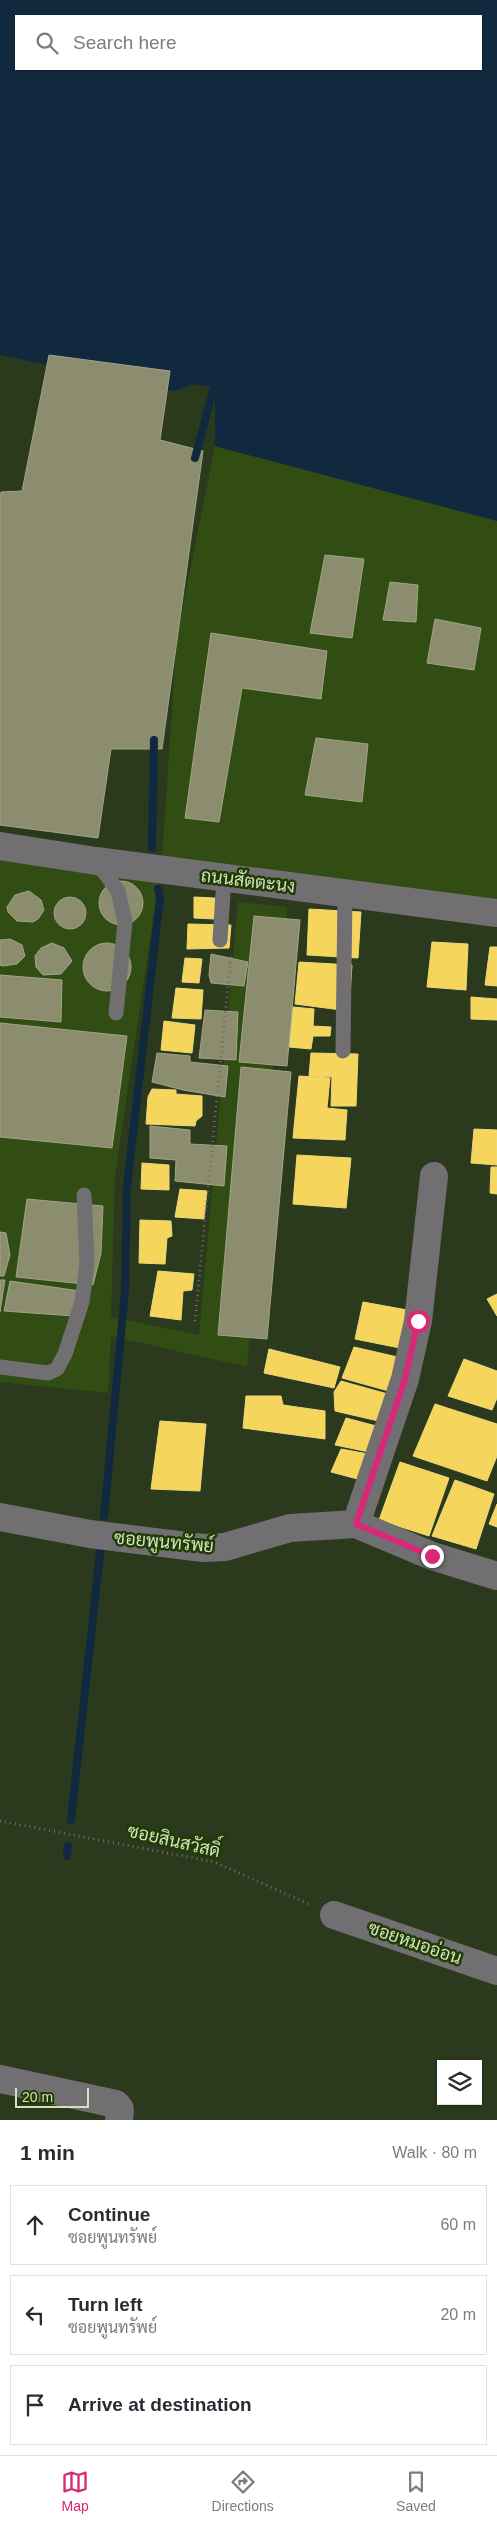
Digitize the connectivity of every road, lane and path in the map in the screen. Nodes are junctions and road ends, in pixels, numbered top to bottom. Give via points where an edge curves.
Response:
1 (0, 846) edge
2 (96, 861) junction
3 (224, 878) junction
4 (345, 893) junction
5 (497, 913) edge
6 (226, 944) joint
7 (116, 1013) dead end
8 (343, 1052) dead end
9 (434, 1176) dead end
10 (84, 1195) dead end
11 (195, 1322) dead end
12 (0, 1367) edge
13 (0, 1517) edge
14 (356, 1524) junction
15 (497, 1576) edge
16 (0, 1821) edge
17 (334, 1915) joint
18 (497, 1972) edge
19 (0, 2079) edge
20 (119, 2120) edge

1 - 2 street, ถนนสัตตะนง
2 - 3 street, ถนนสัตตะนง
2 - 7 lane via 118,891 125,922
3 - 4 street, ถนนสัตตะนง
3 - 6 lane
4 - 5 street, ถนนสัตตะนง
4 - 8 lane
6 - 11 path
9 - 14 street via 418,1321 405,1379
10 - 12 lane via 87,1263 82,1302 65,1354 57,1369 48,1374
13 - 14 street, ซอยพูนทรัพย์ via 90,1534 203,1548 225,1547 290,1528
14 - 15 street, ซอยพูนทรัพย์ via 432,1556
16 - 17 path, ซอยสินสวัสดิ์ via 214,1862
17 - 18 street, ซอยหมออ่อน
19 - 20 street via 116,2104 120,2109

